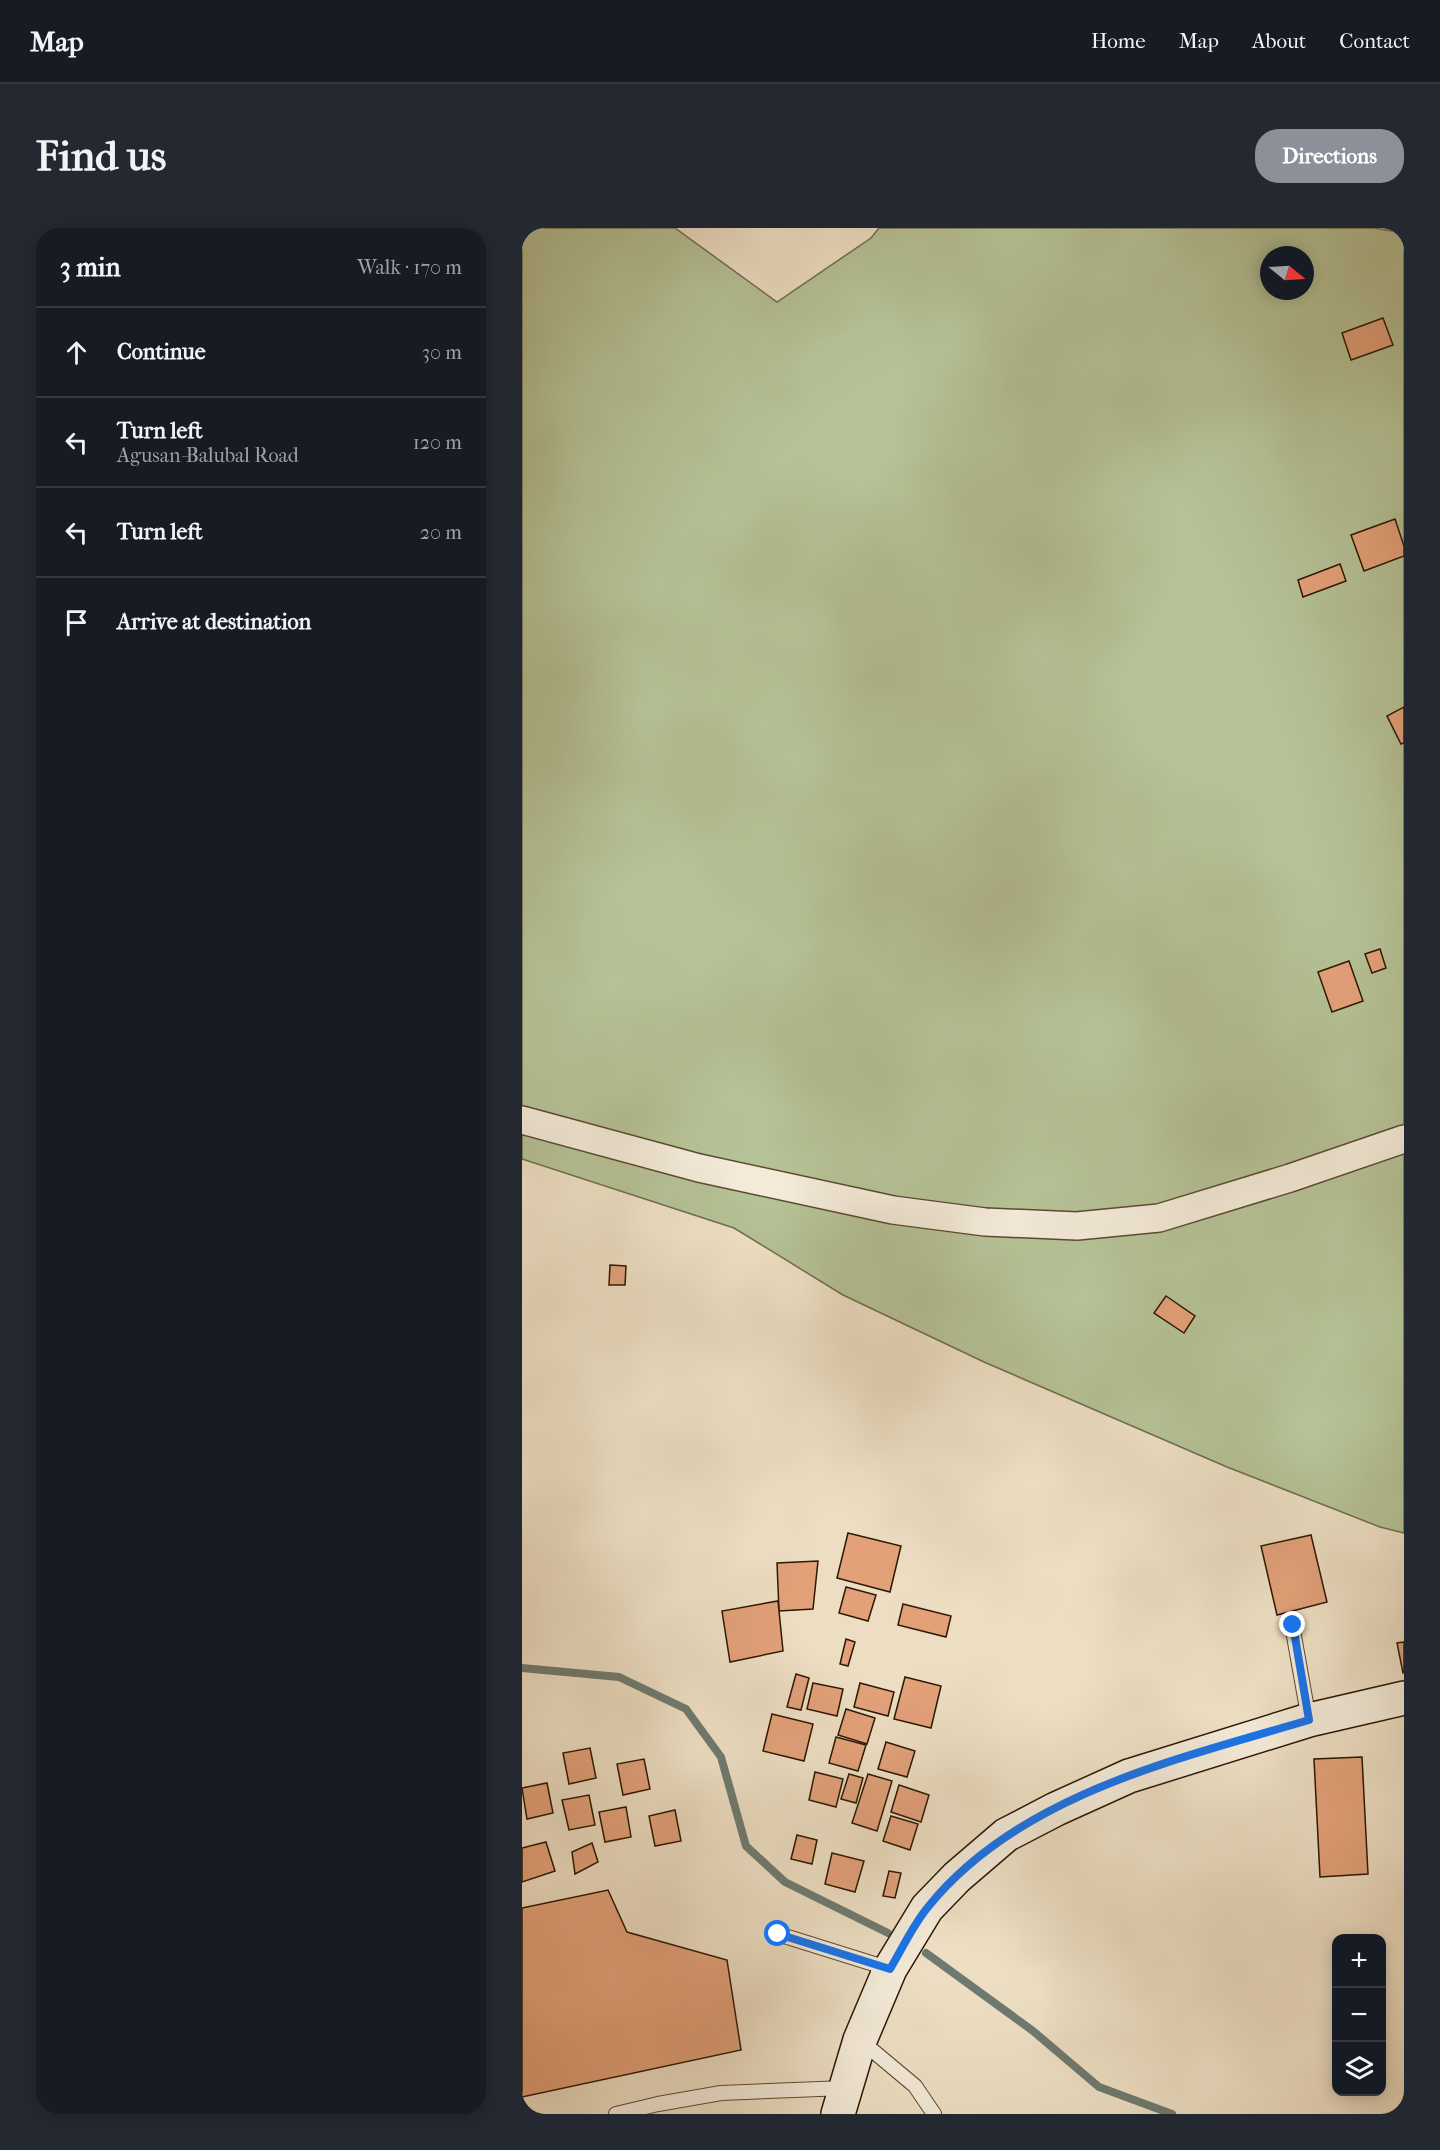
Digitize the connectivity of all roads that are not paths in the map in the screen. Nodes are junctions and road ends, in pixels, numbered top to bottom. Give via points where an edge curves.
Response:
1 (522, 1120) edge
2 (1404, 1139) edge
3 (1293, 1625) dead end
4 (1404, 1698) edge
5 (1309, 1720) junction
6 (778, 1934) dead end
7 (890, 1969) junction
8 (860, 2040) junction
9 (842, 2101) edge
10 (616, 2114) edge
11 (934, 2114) edge

1 - 2 street via 699,1168 893,1210 985,1222 1077,1226 1159,1218
3 - 5 lane
4 - 5 main road
5 - 7 main road via 1129,1776 1006,1835 927,1908
6 - 7 lane
7 - 8 main road
8 - 9 main road
8 - 11 lane via 915,2086
9 - 10 lane via 721,2093

